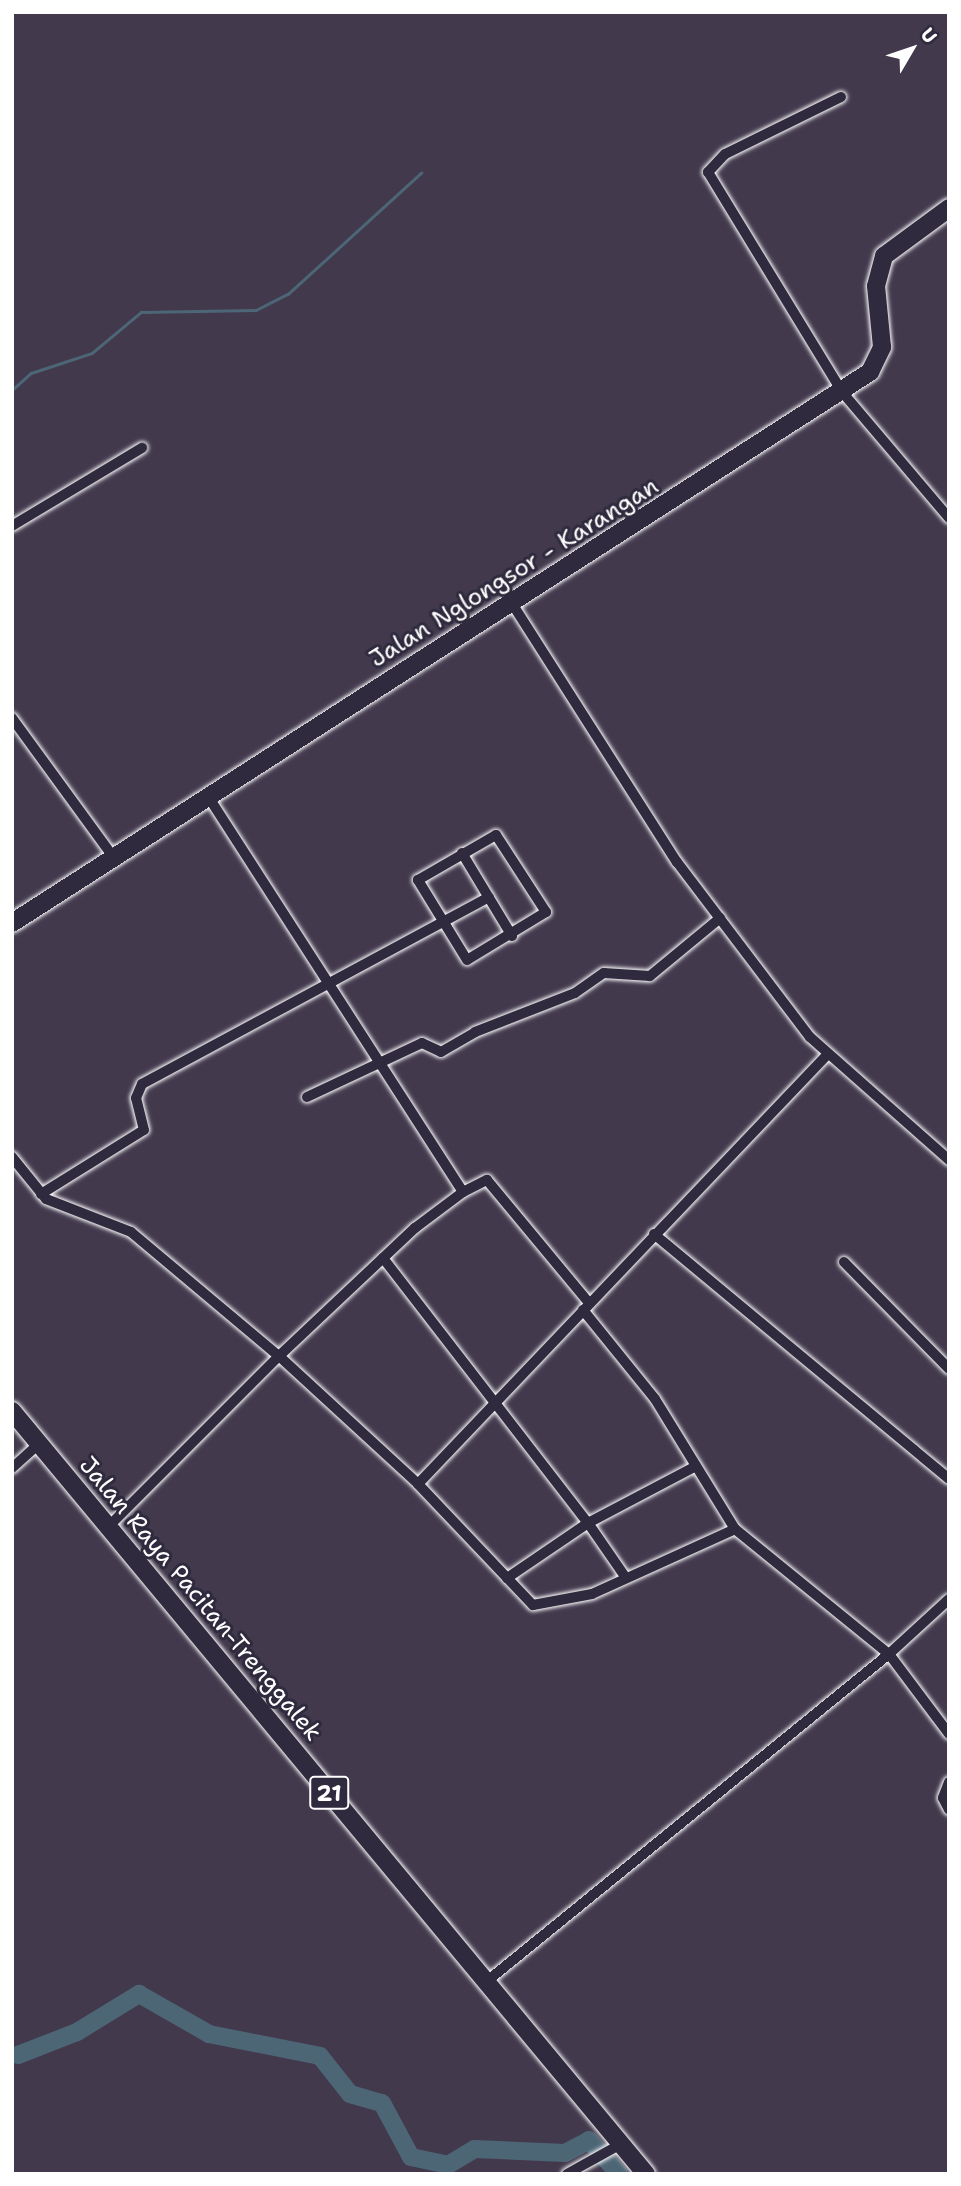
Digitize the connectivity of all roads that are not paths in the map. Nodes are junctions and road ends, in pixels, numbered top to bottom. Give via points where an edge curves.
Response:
1 (841, 97) dead end
2 (949, 208) edge
3 (843, 393) junction
4 (142, 448) dead end
5 (949, 517) edge
6 (12, 526) edge
7 (513, 605) junction
8 (12, 718) edge
9 (209, 798) junction
10 (462, 853) junction
11 (115, 859) junction
12 (489, 897) junction
13 (720, 918) junction
14 (12, 923) edge
15 (440, 924) junction
16 (512, 936) junction
17 (328, 984) junction
18 (827, 1055) junction
19 (379, 1065) junction
20 (307, 1097) dead end
21 (12, 1157) edge
22 (949, 1160) edge
23 (463, 1192) junction
24 (41, 1194) junction
25 (654, 1234) junction
26 (383, 1258) junction
27 (844, 1262) dead end
28 (586, 1306) junction
29 (279, 1356) junction
30 (949, 1369) edge
31 (494, 1405) junction
32 (12, 1411) edge
33 (40, 1443) junction
34 (696, 1466) junction
35 (12, 1468) edge
36 (949, 1479) edge
37 (418, 1485) junction
38 (588, 1523) junction
39 (109, 1526) junction
40 (735, 1529) junction
41 (506, 1578) junction
42 (626, 1578) junction
43 (949, 1599) edge
44 (889, 1654) junction
45 (949, 1734) edge
46 (949, 1782) edge
47 (949, 1810) edge
48 (486, 1982) junction
49 (614, 2147) junction
50 (567, 2174) edge
51 (646, 2174) edge

1 - 3 street via 725,155 708,173
2 - 3 highway, Jalan Nglongsor - Karangan via 884,256 876,286 879,359
3 - 5 street
3 - 7 highway, Jalan Nglongsor - Karangan
4 - 6 street
7 - 9 highway, Jalan Nglongsor - Karangan
7 - 13 street via 677,862
8 - 11 street
9 - 11 highway, Jalan Nglongsor - Karangan
9 - 17 street
10 - 12 street
10 - 15 street via 418,880
10 - 16 street via 499,835 544,902 544,916
11 - 14 highway, Jalan Nglongsor - Karangan
12 - 15 street
12 - 16 street
13 - 18 street
13 - 19 street via 650,976 604,973 575,993 441,1052 422,1043
15 - 16 street via 467,960
15 - 17 street
17 - 19 street
17 - 24 street via 142,1084 136,1098 144,1130
18 - 22 street
18 - 25 street
19 - 20 street
19 - 23 street
21 - 24 street
23 - 26 street
23 - 28 street via 487,1180
24 - 29 street via 131,1232
25 - 28 street
25 - 36 street
26 - 29 street
26 - 31 street
27 - 30 street
28 - 31 street
28 - 34 street via 655,1399
29 - 37 street
29 - 39 street
31 - 37 street
31 - 38 street
32 - 33 highway, Jalan Raya Pacitan-Trenggalek / 21
33 - 35 street
33 - 39 highway, Jalan Raya Pacitan-Trenggalek / 21
34 - 38 street
34 - 40 street
37 - 41 street
38 - 41 street
38 - 42 street
39 - 48 highway, Jalan Raya Pacitan-Trenggalek / 21
40 - 42 street
40 - 44 street
41 - 42 street via 533,1605 547,1606
43 - 44 street
44 - 45 street
44 - 48 street
46 - 47 street via 943,1798
48 - 49 highway, Jalan Raya Pacitan-Trenggalek / 21
49 - 50 street
49 - 51 highway, Jalan Raya Pacitan-Trenggalek / 21

